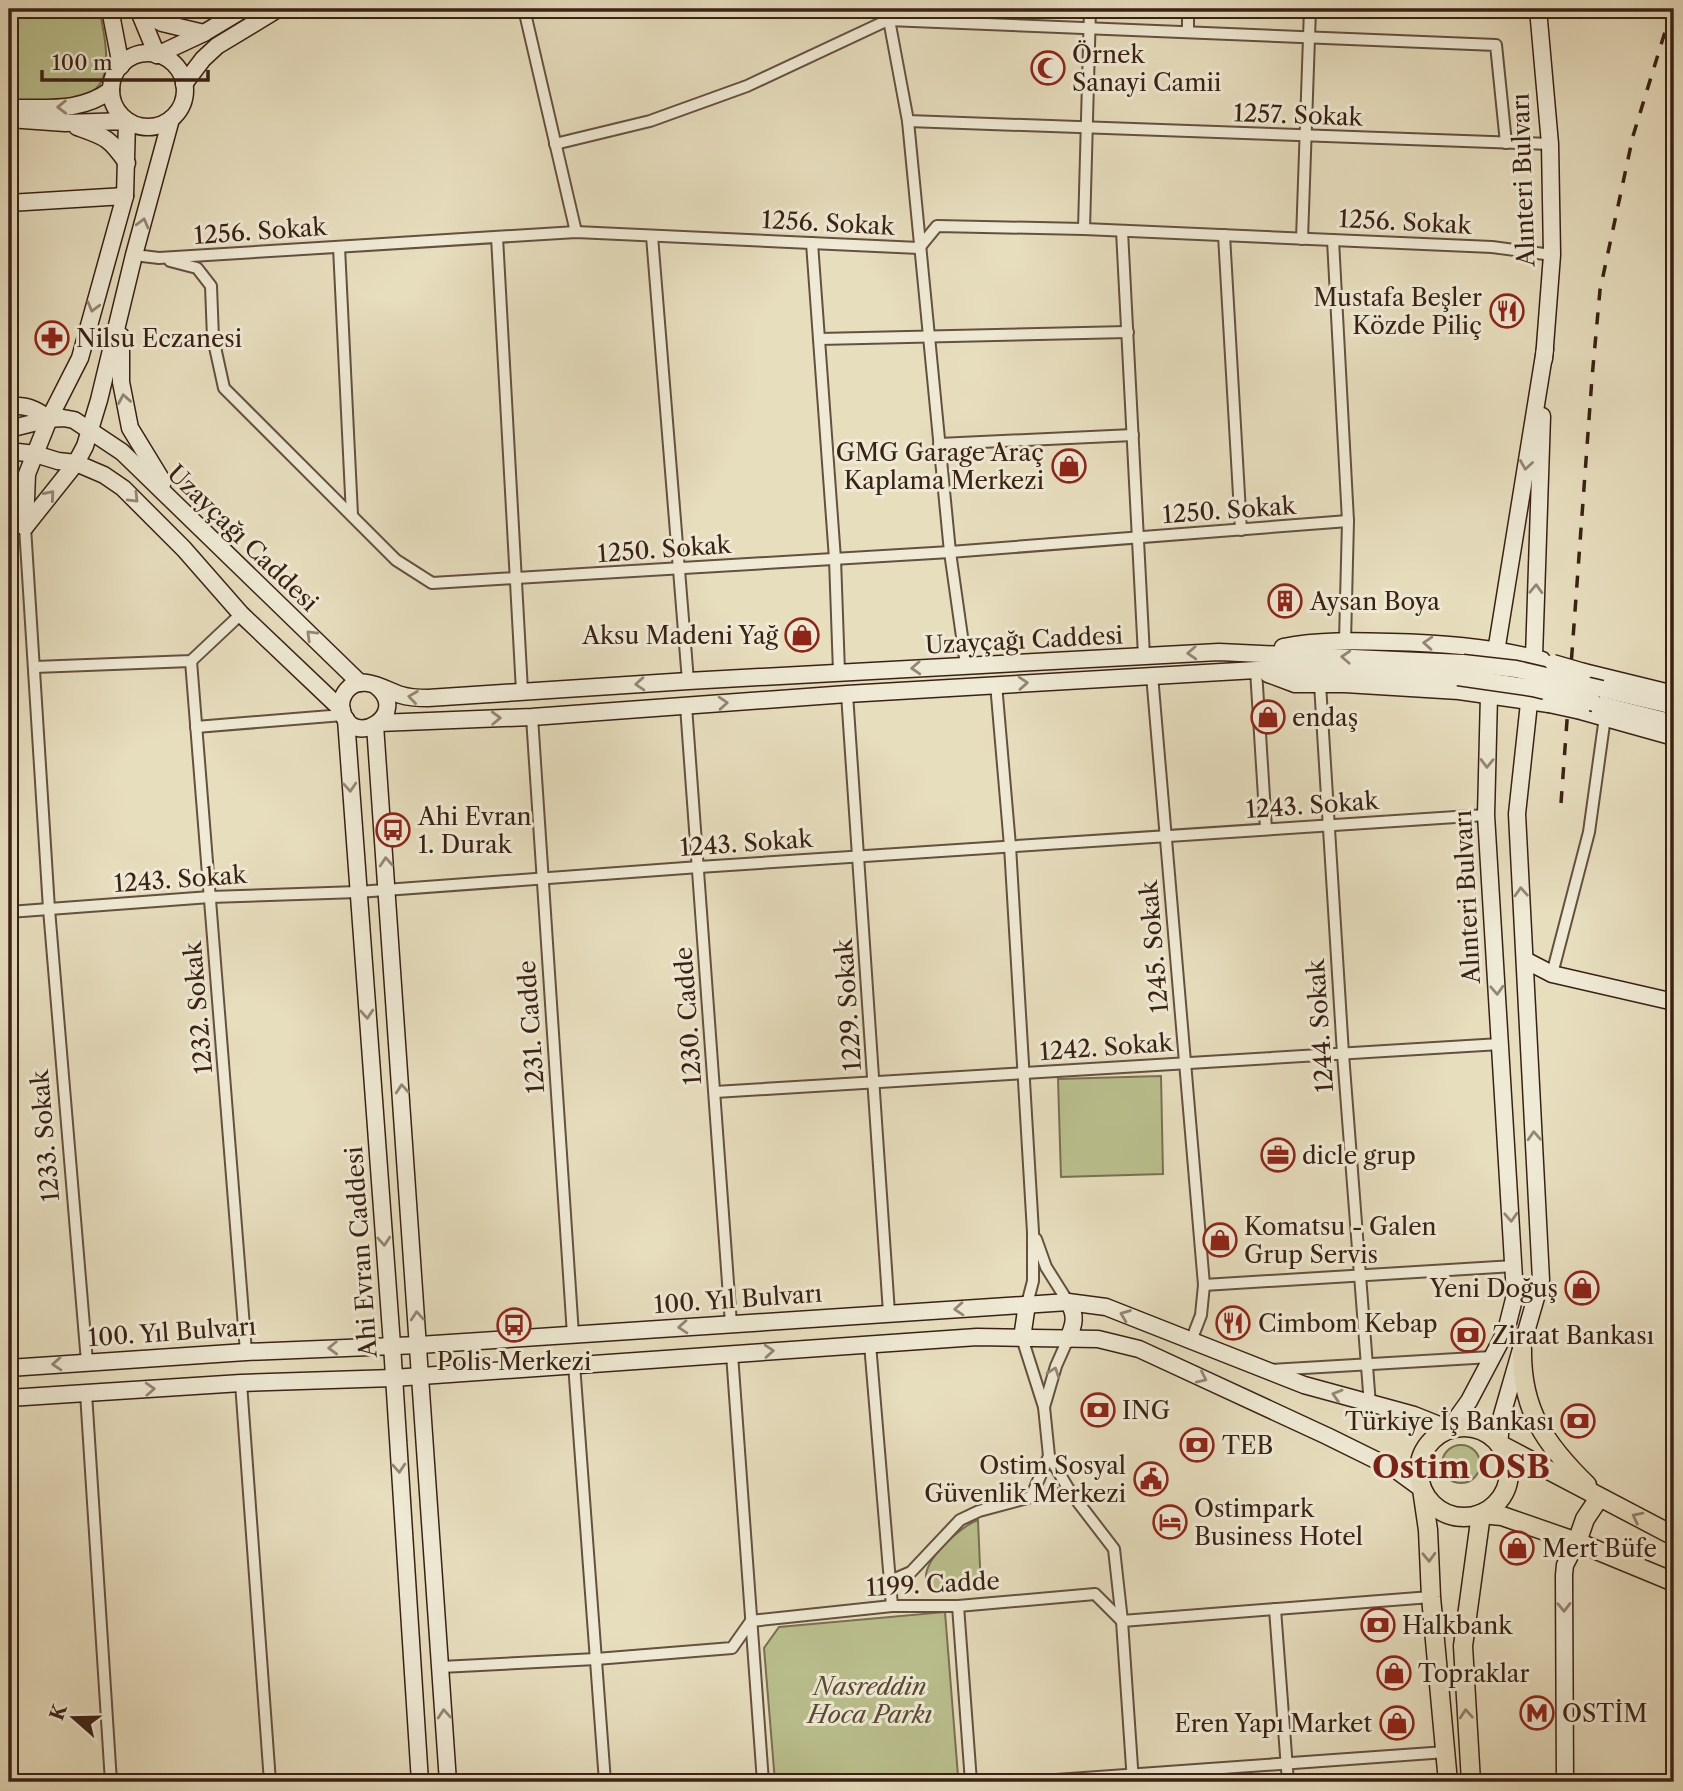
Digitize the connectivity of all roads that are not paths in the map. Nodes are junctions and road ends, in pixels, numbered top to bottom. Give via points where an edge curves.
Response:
1 (110, 9) edge
2 (138, 9) edge
3 (244, 9) edge
4 (278, 9) edge
5 (524, 9) edge
6 (1090, 9) edge
7 (1188, 9) edge
8 (1310, 9) edge
9 (1538, 9) edge
10 (887, 14) edge
11 (1089, 27) junction
12 (1188, 32) junction
13 (204, 33) junction
14 (1309, 37) junction
15 (158, 55) junction
16 (121, 66) junction
17 (184, 85) junction
18 (111, 90) junction
19 (9, 108) edge
20 (9, 119) edge
21 (172, 119) junction
22 (127, 121) junction
23 (908, 121) junction
24 (65, 123) junction
25 (1087, 129) junction
26 (1305, 136) junction
27 (1506, 143) junction
28 (555, 144) junction
29 (1550, 144) junction
30 (127, 163) junction
31 (125, 196) junction
32 (9, 203) edge
33 (1084, 229) junction
34 (1122, 230) junction
35 (576, 232) junction
36 (1224, 235) junction
37 (652, 236) junction
38 (497, 237) junction
39 (1303, 239) junction
40 (1333, 240) junction
41 (812, 243) junction
42 (339, 247) junction
43 (919, 248) junction
44 (1552, 255) junction
45 (134, 256) junction
46 (159, 258) junction
47 (120, 310) junction
48 (1128, 332) junction
49 (928, 337) junction
50 (818, 340) junction
51 (1545, 349) junction
52 (9, 407) edge
53 (49, 419) junction
54 (9, 429) edge
55 (90, 431) junction
56 (1133, 435) junction
57 (939, 444) junction
58 (9, 451) edge
59 (35, 454) junction
60 (76, 463) junction
61 (174, 503) junction
62 (352, 515) junction
63 (1348, 521) junction
64 (25, 527) junction
65 (1241, 530) junction
66 (1139, 538) junction
67 (950, 552) junction
68 (835, 559) junction
69 (680, 569) junction
70 (517, 580) junction
71 (242, 614) junction
72 (1345, 640) junction
73 (1496, 650) junction
74 (1260, 652) junction
75 (1144, 656) junction
76 (1534, 657) junction
77 (191, 661) junction
78 (965, 665) junction
79 (35, 667) junction
80 (1256, 670) junction
81 (1460, 670) junction
82 (839, 672) junction
83 (1152, 675) junction
84 (688, 681) junction
85 (367, 684) junction
86 (996, 684) junction
87 (1320, 684) junction
88 (522, 691) junction
89 (847, 694) junction
90 (1674, 694) edge
91 (1489, 695) junction
92 (1528, 701) junction
93 (1592, 701) junction
94 (686, 706) junction
95 (1674, 706) edge
96 (344, 714) junction
97 (532, 717) junction
98 (1605, 717) junction
99 (1674, 723) edge
100 (377, 724) junction
101 (196, 727) junction
102 (1674, 737) edge
103 (1486, 815) junction
104 (1328, 825) junction
105 (1266, 828) junction
106 (1166, 835) junction
107 (1010, 846) junction
108 (859, 856) junction
109 (699, 867) junction
110 (542, 878) junction
111 (388, 889) junction
112 (358, 892) junction
113 (210, 897) junction
114 (49, 909) junction
115 (9, 912) edge
116 (1525, 960) junction
117 (1552, 974) junction
118 (1526, 981) junction
119 (1674, 1002) edge
120 (1500, 1044) junction
121 (1343, 1054) junction
122 (1185, 1063) junction
123 (1023, 1073) junction
124 (874, 1082) junction
125 (715, 1092) junction
126 (1033, 1232) junction
127 (1514, 1266) junction
128 (1360, 1276) junction
129 (1204, 1285) junction
130 (1068, 1302) junction
131 (1027, 1304) junction
132 (889, 1313) junction
133 (731, 1324) junction
134 (573, 1335) junction
135 (1023, 1338) junction
136 (1068, 1339) junction
137 (1191, 1341) junction
138 (870, 1344) junction
139 (392, 1345) junction
140 (419, 1345) junction
141 (1522, 1349) junction
142 (246, 1352) junction
143 (732, 1354) junction
144 (1491, 1357) junction
145 (87, 1362) junction
146 (574, 1364) junction
147 (1366, 1364) junction
148 (9, 1368) edge
149 (1266, 1370) junction
150 (422, 1375) junction
151 (393, 1378) junction
152 (241, 1383) junction
153 (86, 1393) junction
154 (9, 1398) edge
155 (1370, 1405) junction
156 (1044, 1407) junction
157 (1449, 1430) junction
158 (1499, 1444) junction
159 (1049, 1456) junction
160 (1422, 1489) junction
161 (1071, 1493) junction
162 (1031, 1497) junction
163 (1600, 1498) junction
164 (1481, 1514) junction
165 (1674, 1536) edge
166 (1577, 1542) junction
167 (890, 1581) junction
168 (1674, 1582) edge
169 (1431, 1597) junction
170 (892, 1606) junction
171 (958, 1606) junction
172 (1275, 1609) junction
173 (751, 1621) junction
174 (1122, 1621) junction
175 (596, 1659) junction
176 (441, 1667) junction
177 (1446, 1752) junction
178 (1286, 1764) junction
179 (1133, 1778) edge
180 (111, 1782) edge
181 (270, 1782) edge
182 (420, 1782) edge
183 (448, 1782) edge
184 (605, 1782) edge
185 (763, 1782) edge
186 (971, 1782) edge
187 (1028, 1782) edge
188 (1288, 1782) edge
189 (1448, 1782) edge
190 (1471, 1782) edge
191 (1565, 1782) edge

1 - 16 main road
2 - 13 main road via 162,23
2 - 15 main road
3 - 13 main road
4 - 17 main road via 217,46
5 - 28 street
6 - 11 street
7 - 12 street
8 - 14 street
9 - 29 main road, Alınteri Bulvarı
10 - 11 street
10 - 23 street
10 - 28 street via 747,86 650,121
11 - 12 street
11 - 25 street
12 - 14 street
13 - 15 main road
14 - 26 street
14 - 27 street via 1496,45
15 - 16 main road via 137,55
15 - 17 main road via 175,66
16 - 18 main road
17 - 21 main road via 182,103
18 -> 19 main road via 97,101 76,107
18 - 22 main road via 115,107
20 - 24 main road
21 - 22 main road via 149,127
45 -> 21 main road
22 - 24 main road
22 - 30 main road
23 - 25 street, 1257. Sokak
23 - 43 street
24 - 30 main road via 103,135
25 - 26 street, 1257. Sokak
25 - 33 street
26 - 27 street, 1257. Sokak
26 - 39 street
27 - 29 street, 1257. Sokak
28 - 35 street
29 - 44 main road, Alınteri Bulvarı
30 - 31 main road
31 - 32 main road
31 -> 53 main road via 80,358
33 - 34 street, 1256. Sokak
33 - 43 street, 1256. Sokak via 937,226
34 - 36 street, 1256. Sokak
34 - 48 street
35 - 37 street, 1256. Sokak
35 - 38 street, 1256. Sokak
36 - 39 street, 1256. Sokak
36 - 65 street
37 - 41 street, 1256. Sokak
37 - 69 street
38 - 42 street, 1256. Sokak
38 - 70 street
39 - 40 street, 1256. Sokak
40 - 44 street, 1256. Sokak via 1492,247
40 - 63 street
41 - 43 street, 1256. Sokak
41 - 50 street
42 - 46 street, 1256. Sokak
42 - 62 street
43 - 49 street
44 - 51 main road, Alınteri Bulvarı
45 - 46 street, 1256. Sokak
45 - 47 main road
46 - 62 street, 1250. Sokak via 197,268 211,286 213,338 224,388
47 - 55 main road
61 -> 47 main road via 130,428 121,382
48 - 49 street
48 - 56 street
49 - 50 street
49 - 57 street
50 - 68 street
51 -> 73 main road, Alınteri Bulvarı
76 -> 51 main road, Alınteri Bulvarı
52 - 53 main road via 25,405
53 - 54 main road
53 - 55 main road, Uzayçağı Caddesi via 74,420
53 - 59 main road
55 - 60 main road
55 - 61 main road, Uzayçağı Caddesi via 122,452
56 - 57 street
56 - 66 street
57 - 67 street
58 - 59 main road
59 - 60 main road, Uzayçağı Caddesi
59 - 64 main road via 27,474
64 -> 60 main road
60 -> 71 main road, Uzayçağı Caddesi via 123,488
85 -> 61 main road, Uzayçağı Caddesi
62 - 70 street, 1250. Sokak via 396,559 432,583
63 - 65 street, 1250. Sokak
63 - 72 street
64 - 79 street, 1233. Sokak
65 - 66 street, 1250. Sokak
66 - 67 street, 1250. Sokak
66 - 75 street
67 - 68 street, 1250. Sokak
67 - 78 street
68 - 69 street, 1250. Sokak
68 - 82 street
69 - 70 street, 1250. Sokak
69 - 84 street
70 - 88 street
71 - 77 street
71 - 96 main road, Uzayçağı Caddesi
73 -> 72 main road
72 - 74 main road
73 - 76 main road
73 - 91 main road, Alınteri Bulvarı
74 -> 75 main road, Uzayçağı Caddesi
81 -> 74 main road, Uzayçağı Caddesi
75 - 78 main road, Uzayçağı Caddesi
76 - 90 main road, bridge
76 - 92 main road, Alınteri Bulvarı
77 - 79 street
77 - 101 street, 1232. Sokak
78 -> 82 main road, Uzayçağı Caddesi
79 - 114 street, 1233. Sokak
80 - 81 main road, Uzayçağı Caddesi
80 - 83 main road, Uzayçağı Caddesi
80 - 87 main road via 1295,684
80 - 105 street
81 - 93 main road, Uzayçağı Caddesi, bridge
82 - 84 main road, Uzayçağı Caddesi
86 -> 83 main road, Uzayçağı Caddesi
83 - 106 street, 1245. Sokak
84 -> 88 main road, Uzayçağı Caddesi
88 -> 85 main road, Uzayçağı Caddesi via 428,698
85 - 96 main road via 346,690
85 - 100 main road via 381,689 387,703
86 - 89 main road, Uzayçağı Caddesi
86 - 107 street
87 - 91 main road
87 - 104 street, 1244. Sokak
94 -> 89 main road, Uzayçağı Caddesi
89 - 108 street, 1229. Sokak
91 - 92 main road
91 -> 103 main road, Alınteri Bulvarı
92 - 93 main road, bridge
116 -> 92 main road, Alınteri Bulvarı via 1517,814
93 - 95 main road, Uzayçağı Caddesi
93 - 98 main road
93 - 99 main road, Uzayçağı Caddesi
94 - 97 main road, Uzayçağı Caddesi
94 - 109 street, 1230. Cadde
96 - 100 main road via 358,728
96 - 101 street
96 -> 112 main road, Ahi Evran Caddesi
100 -> 97 main road, Uzayçağı Caddesi
97 - 110 street, 1231. Cadde
98 - 102 main road
98 - 117 street via 1590,832
111 -> 100 main road
101 - 113 street, 1232. Sokak
103 - 104 street, 1243. Sokak
103 -> 120 main road, Alınteri Bulvarı
104 - 105 street, 1243. Sokak
104 - 121 street, 1244. Sokak
105 - 106 street, 1243. Sokak
106 - 107 street, 1243. Sokak
106 - 122 street, 1245. Sokak
107 - 108 street, 1243. Sokak
107 - 123 street
108 - 109 street, 1243. Sokak
108 - 124 street, 1229. Sokak
109 - 110 street, 1243. Sokak
109 - 125 street, 1230. Cadde
110 - 111 street, 1243. Sokak
110 - 134 street, 1231. Cadde
111 - 112 street, 1243. Sokak
140 -> 111 main road
112 - 113 street, 1243. Sokak
112 -> 139 main road, Ahi Evran Caddesi
113 - 114 street, 1243. Sokak
113 - 142 street, 1232. Sokak
114 - 115 street, 1243. Sokak
114 - 145 street, 1233. Sokak
116 - 117 main road
116 - 118 main road, Alınteri Bulvarı
117 - 118 main road
117 - 119 main road
141 -> 118 main road, Alınteri Bulvarı via 1541,1280
120 - 121 street, 1242. Sokak
120 -> 127 main road, Alınteri Bulvarı
121 - 122 street, 1242. Sokak
121 - 128 street, 1244. Sokak
122 - 123 street, 1242. Sokak
122 - 129 street, 1245. Sokak
123 - 124 street, 1242. Sokak
123 - 126 street
124 - 125 street, 1242. Sokak
124 - 132 street, 1229. Sokak
125 - 133 street, 1230. Cadde
126 - 130 street via 1046,1267
126 - 131 street via 1033,1281
127 - 128 street
127 - 144 main road, Alınteri Bulvarı via 1516,1295 1506,1331
128 - 129 street
128 - 147 street, 1244. Sokak
129 - 137 street, 1245. Sokak via 1201,1315
130 - 131 main road, 100. Yıl Bulvarı
130 - 136 main road via 1074,1320
137 -> 130 main road, 100. Yıl Bulvarı via 1106,1307
131 -> 132 main road, 100. Yıl Bulvarı
131 - 135 main road
132 - 133 main road, 100. Yıl Bulvarı
133 -> 134 main road, 100. Yıl Bulvarı
134 - 140 main road, 100. Yıl Bulvarı
135 - 136 main road
135 - 138 main road
135 - 156 street
156 -> 136 street
136 -> 160 main road via 1098,1339 1139,1349 1396,1470
137 - 149 main road, 100. Yıl Bulvarı
143 -> 138 main road
138 - 167 street
139 - 140 main road, 100. Yıl Bulvarı
139 -> 142 main road, 100. Yıl Bulvarı
139 - 151 main road, Ahi Evran Caddesi
140 - 150 main road
141 - 158 main road, Alınteri Bulvarı via 1502,1415
141 - 163 main road via 1521,1374 1541,1433
142 - 145 main road, 100. Yıl Bulvarı
143 - 146 main road
143 - 173 street
144 - 147 street
144 - 157 main road, Alınteri Bulvarı
145 -> 148 main road, 100. Yıl Bulvarı
146 - 150 main road
146 - 175 street
147 - 149 street
147 - 155 street, 1244. Sokak
155 -> 149 main road, 100. Yıl Bulvarı
150 - 151 main road
150 - 176 main road
151 - 152 main road
151 -> 182 main road, Ahi Evran Caddesi
153 -> 152 main road
152 - 181 street
153 - 154 main road
153 - 180 street
155 - 157 main road, 100. Yıl Bulvarı via 1414,1415
156 - 159 street
157 - 158 main road via 1476,1429
157 - 160 main road via 1436,1436 1420,1460
158 - 163 main road
158 - 164 main road via 1509,1468 1508,1481 1496,1504
159 - 161 street
159 - 162 street
160 - 164 main road via 1441,1512 1456,1517
160 -> 169 main road
161 - 162 street
161 - 174 street via 1114,1549
162 - 167 street via 960,1520 911,1572
165 -> 163 main road
163 - 166 main road via 1585,1519
164 - 166 main road via 1502,1516
190 -> 164 main road via 1463,1646
166 - 168 main road
166 -> 191 main road via 1564,1575
167 - 170 street
169 - 172 street
169 - 177 main road
170 - 171 street, 1199. Cadde
170 - 173 street, 1199. Cadde
171 - 174 street, 1199. Cadde via 1095,1594
171 - 186 street
172 - 174 street
172 - 178 street
173 - 175 street via 732,1648
173 - 185 street
174 - 179 street
175 - 176 street
175 - 184 street
183 -> 176 main road
177 - 178 street
177 - 189 main road
178 - 179 street
178 - 188 street
179 - 187 street

